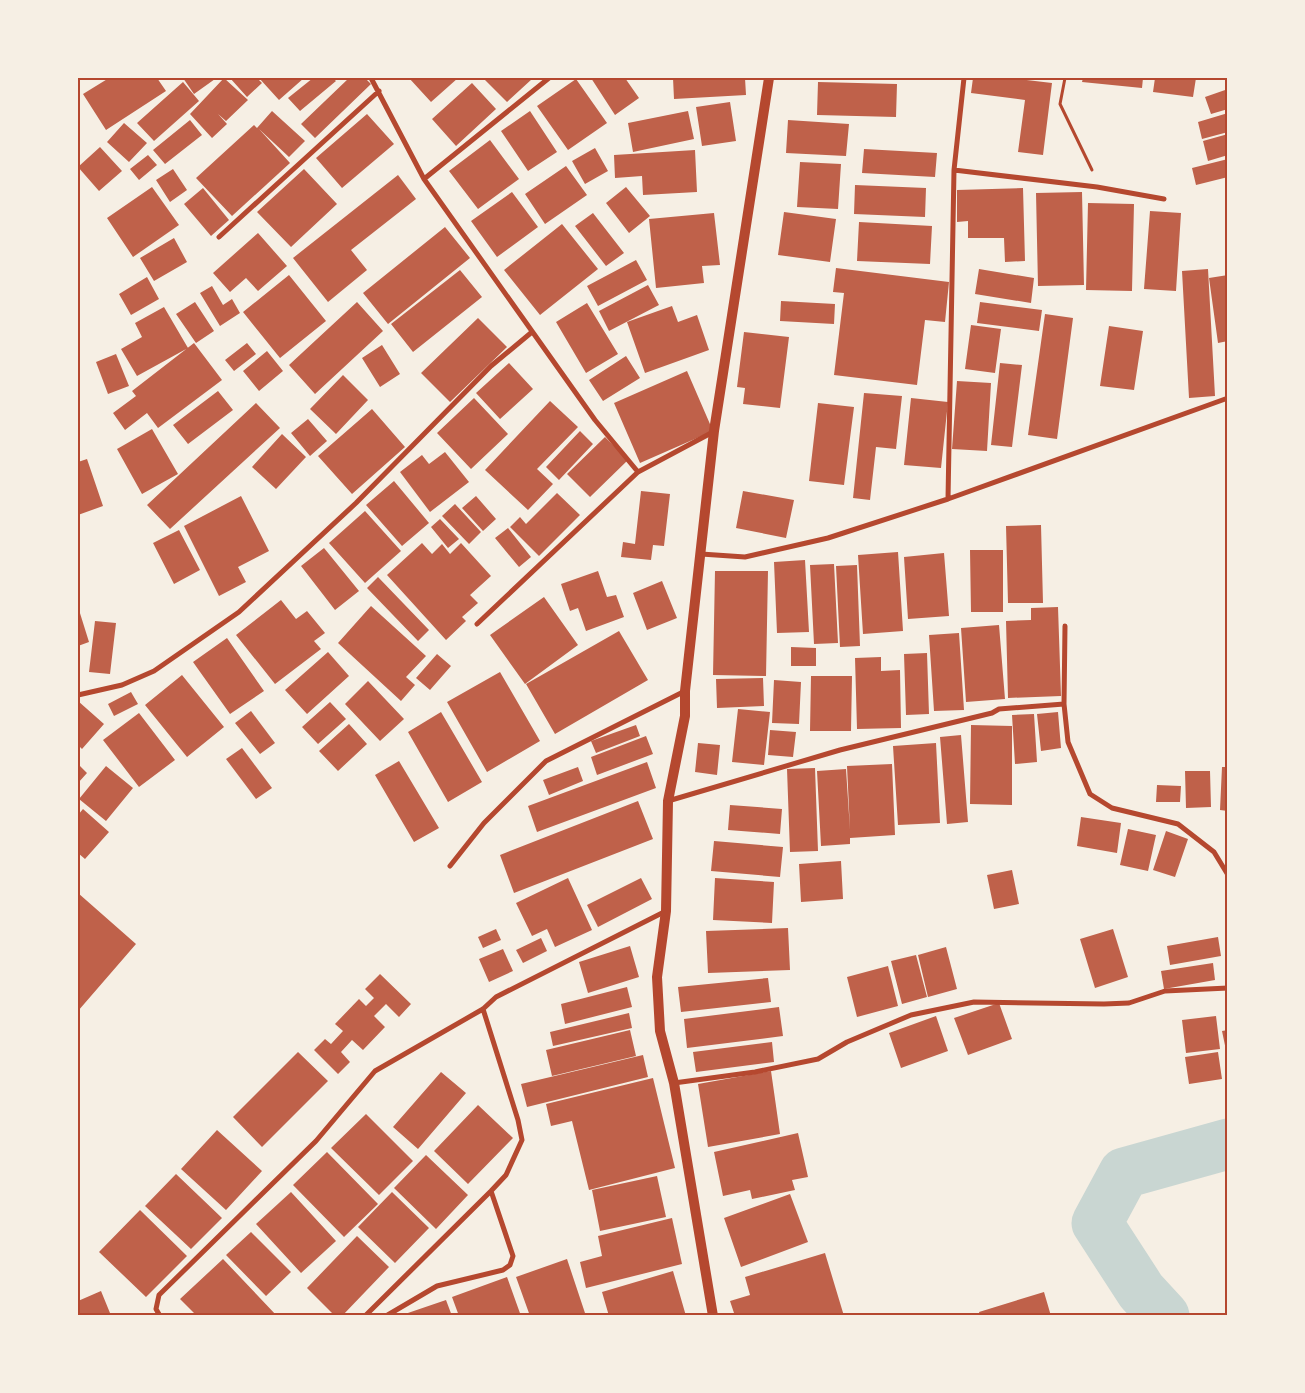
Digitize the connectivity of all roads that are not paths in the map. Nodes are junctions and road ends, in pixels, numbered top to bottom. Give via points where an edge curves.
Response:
1 (371, 78) edge
2 (550, 78) edge
3 (769, 78) edge
4 (964, 78) edge
5 (379, 91) junction
6 (954, 170) junction
7 (424, 179) junction
8 (1164, 199) dead end
9 (219, 237) dead end
10 (532, 332) junction
11 (1228, 398) edge
12 (714, 431) junction
13 (638, 472) junction
14 (948, 499) junction
15 (700, 554) junction
16 (478, 624) dead end
17 (1065, 626) dead end
18 (685, 691) junction
19 (78, 695) edge
20 (1064, 704) junction
21 (668, 801) junction
22 (450, 866) dead end
23 (1228, 875) edge
24 (666, 911) junction
25 (1228, 988) edge
26 (483, 1009) junction
27 (674, 1084) junction
28 (492, 1191) junction
29 (160, 1316) edge
30 (365, 1316) edge
31 (386, 1316) edge
32 (713, 1316) edge

1 - 5 street
2 - 7 street
3 - 12 main road
4 - 6 street
5 - 7 street
5 - 9 street
6 - 8 street via 1097,187
6 - 14 street
7 - 10 street
10 - 13 street via 595,420
10 - 19 street via 491,366 356,503 239,612 154,671 122,685
11 - 14 street
12 - 13 street
12 - 15 main road
13 - 16 street
14 - 15 street via 828,538 745,557
15 - 18 main road
17 - 20 street
18 - 21 main road via 685,716
18 - 22 street via 546,761 484,823
20 - 21 street via 999,710 840,750
20 - 23 street via 1068,742 1090,794 1112,808 1178,824 1214,852
21 - 24 main road
24 - 26 street via 496,997
24 - 27 main road via 658,978 659,1014 660,1032
25 - 27 street via 1165,991 1129,1002 1104,1004 974,1002 911,1015 818,1058 755,1072
26 - 28 street via 522,1140 506,1175
26 - 29 street via 375,1071 316,1141 159,1295 156,1309
27 - 32 main road
28 - 30 street
28 - 31 street via 513,1256 510,1265 503,1270 437,1286

